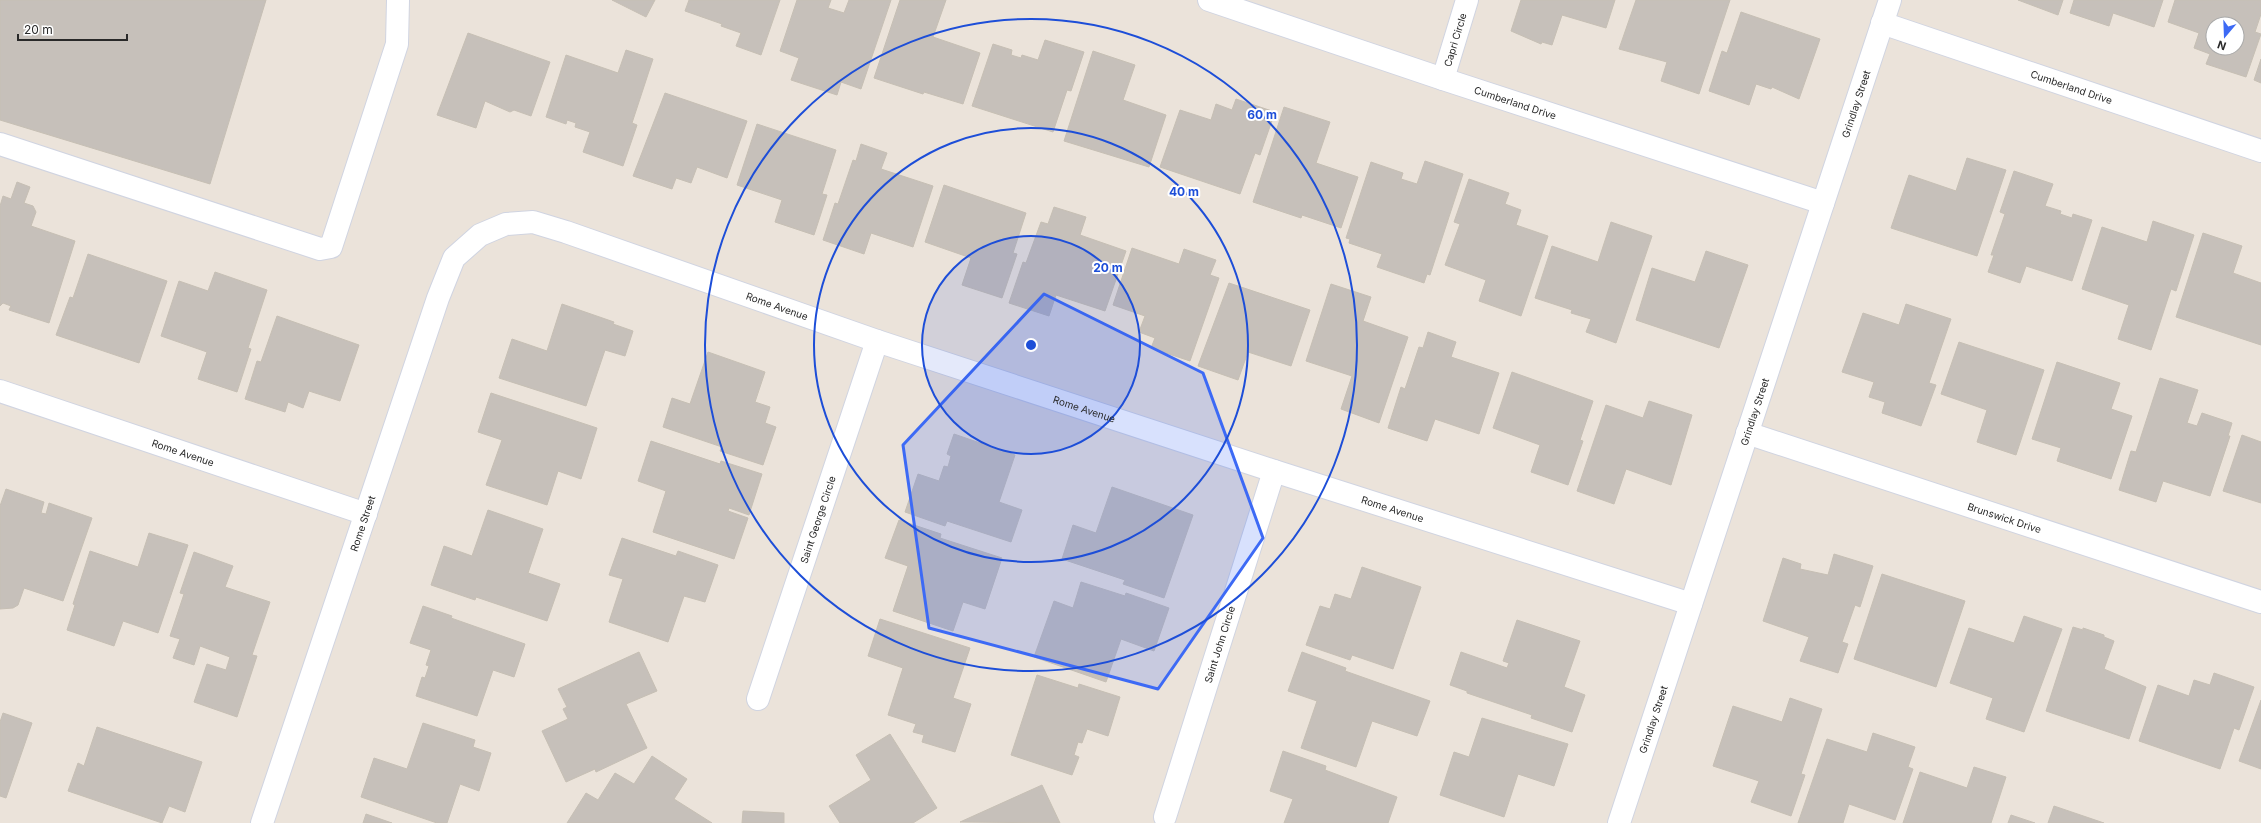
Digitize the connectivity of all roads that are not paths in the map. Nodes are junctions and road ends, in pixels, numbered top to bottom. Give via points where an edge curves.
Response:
1 (398, 0) edge
2 (1209, 0) edge
3 (1467, 0) edge
4 (1890, 0) edge
5 (1882, 23) junction
6 (1443, 79) junction
7 (0, 144) edge
8 (2261, 151) edge
9 (1823, 203) junction
10 (480, 235) joint
11 (877, 341) junction
12 (0, 391) edge
13 (1747, 433) junction
14 (1274, 471) junction
15 (366, 514) junction
16 (2261, 602) edge
17 (1691, 604) junction
18 (758, 699) dead end
19 (1165, 817) dead end
20 (262, 823) edge
21 (1619, 823) edge

1 - 7 street via 397,44 331,247 320,249
2 - 6 street, Cumberland Drive
3 - 6 street, Capri Circle
4 - 5 street, Grindlay Street
5 - 8 street, Cumberland Drive
5 - 9 street, Grindlay Street
6 - 9 street, Cumberland Drive
9 - 13 street, Grindlay Street
10 - 11 street, Rome Avenue via 506,224 533,222
10 - 15 street, Rome Street via 454,258
11 - 14 street, Rome Avenue
11 - 18 street, Saint George Circle
12 - 15 street, Rome Avenue
13 - 16 street, Brunswick Drive
13 - 17 street, Grindlay Street
14 - 17 street, Rome Avenue
14 - 19 street, Saint John Circle
15 - 20 street, Rome Street
17 - 21 street, Grindlay Street

